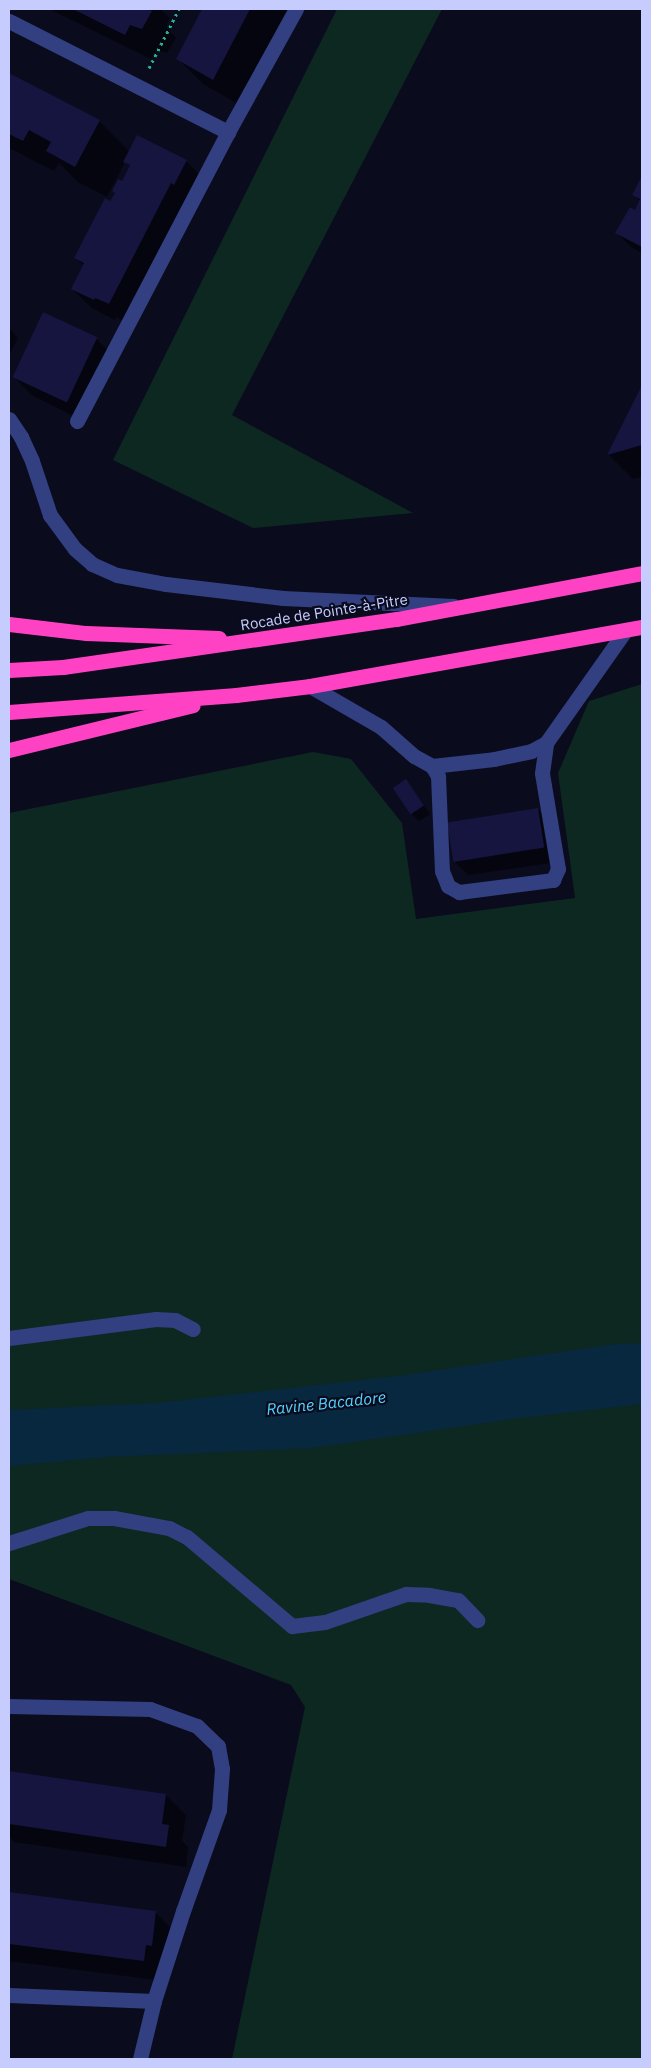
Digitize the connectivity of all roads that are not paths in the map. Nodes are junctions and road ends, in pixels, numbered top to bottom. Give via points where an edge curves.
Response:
1 (296, 9) edge
2 (9, 21) edge
3 (228, 132) junction
4 (9, 419) edge
5 (77, 421) dead end
6 (642, 573) edge
7 (468, 606) junction
8 (9, 624) edge
9 (642, 627) edge
10 (625, 631) junction
11 (258, 640) junction
12 (9, 670) edge
13 (310, 686) junction
14 (236, 694) junction
15 (9, 712) edge
16 (546, 743) junction
17 (9, 750) edge
18 (432, 766) junction
19 (193, 1329) dead end
20 (9, 1338) edge
21 (9, 1543) edge
22 (477, 1620) dead end
23 (9, 1706) edge
24 (9, 1995) edge
25 (154, 2002) junction
26 (140, 2059) edge

1 - 3 street
2 - 3 street
3 - 5 street
4 - 7 street via 32,461 50,515 75,549 92,564 117,575 283,598
6 - 7 highway, Rocade de Pointe-à-Pitre
7 - 11 highway, Rocade de Pointe-à-Pitre
8 - 11 highway via 86,633
9 - 10 highway
10 - 13 highway
10 - 16 street
11 - 12 highway, Rocade de Pointe-à-Pitre
13 - 14 highway
13 - 18 street via 381,727 414,756
14 - 15 highway
14 - 17 highway
16 - 18 street via 531,751 503,757
16 - 18 street via 542,773 558,870 553,880 459,892 448,886 442,871 438,776
19 - 20 street via 174,1320 156,1319
21 - 22 street via 88,1518 114,1518 169,1528 187,1536 292,1626 325,1622 406,1594 458,1600
23 - 25 street via 150,1709 197,1726 218,1746 222,1770 218,1810
24 - 25 street
25 - 26 street

